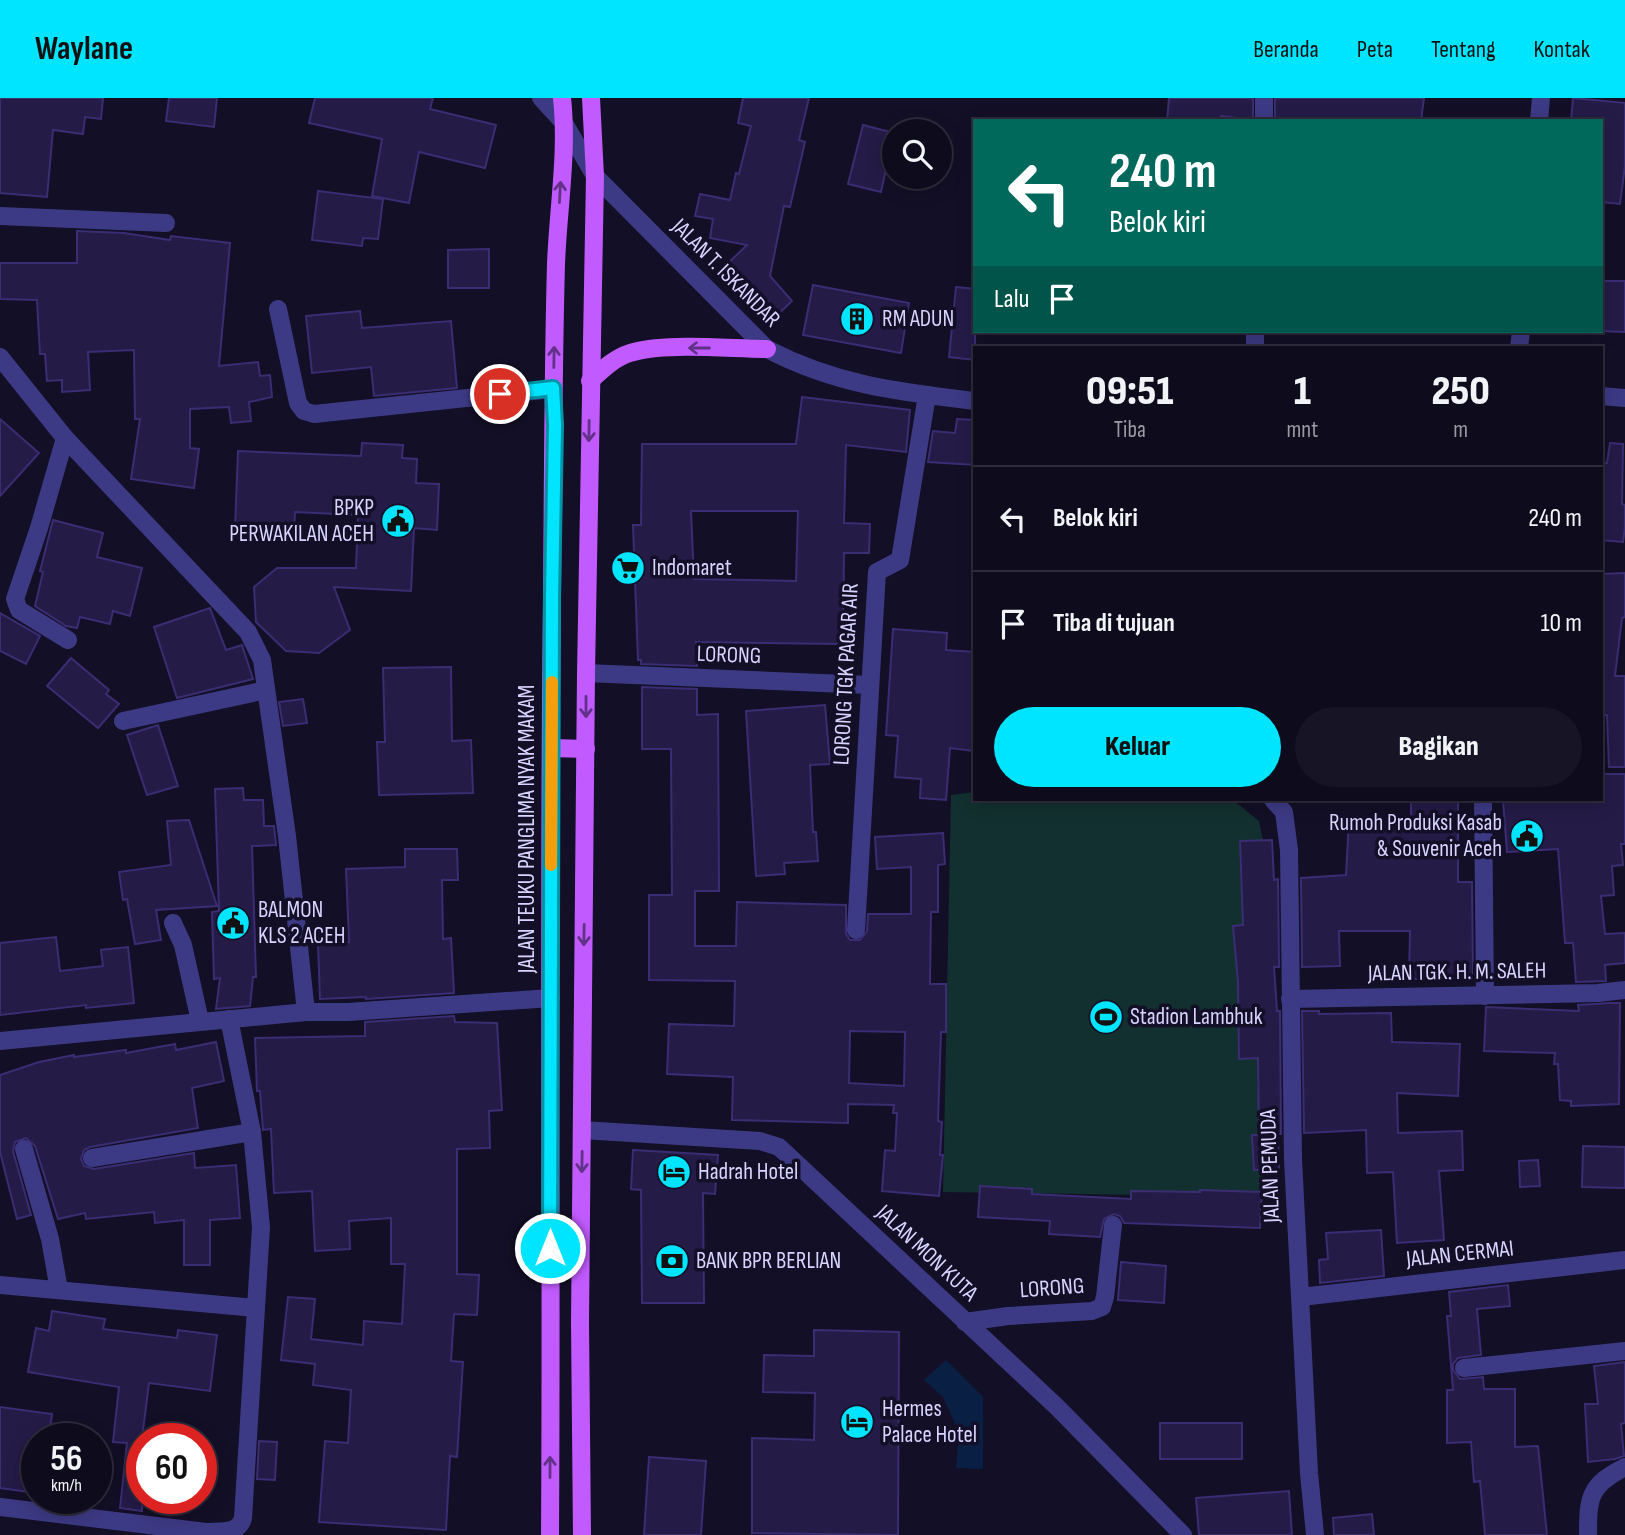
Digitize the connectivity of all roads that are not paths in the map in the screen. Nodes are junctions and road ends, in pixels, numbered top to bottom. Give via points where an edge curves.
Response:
1 (541, 98) edge
2 (562, 98) edge
3 (591, 98) edge
4 (1264, 98) edge
5 (1541, 98) edge
6 (1264, 119) edge
7 (1539, 119) edge
8 (565, 123) junction
9 (595, 176) junction
10 (0, 215) edge
11 (166, 223) dead end
12 (278, 309) dead end
13 (767, 349) junction
14 (0, 357) edge
15 (590, 381) junction
16 (553, 388) junction
17 (927, 395) junction
18 (1603, 396) edge
19 (1625, 398) edge
20 (973, 401) edge
21 (65, 438) junction
22 (68, 640) dead end
23 (586, 673) junction
24 (870, 685) junction
25 (266, 690) junction
26 (123, 721) dead end
27 (552, 748) junction
28 (586, 749) junction
29 (1274, 801) edge
30 (1483, 801) edge
31 (173, 923) dead end
32 (856, 930) dead end
33 (1625, 990) edge
34 (1485, 996) junction
35 (551, 998) junction
36 (1290, 999) junction
37 (306, 1012) junction
38 (229, 1019) junction
39 (200, 1021) junction
40 (0, 1041) edge
41 (582, 1130) junction
42 (252, 1132) junction
43 (24, 1150) dead end
44 (92, 1158) dead end
45 (1114, 1226) dead end
46 (1625, 1260) edge
47 (0, 1285) edge
48 (59, 1290) junction
49 (1301, 1297) junction
50 (256, 1308) junction
51 (965, 1322) junction
52 (549, 1323) junction
53 (580, 1323) junction
54 (1625, 1351) edge
55 (1464, 1368) dead end
56 (1625, 1467) edge
57 (0, 1507) edge
58 (206, 1533) edge
59 (550, 1535) edge
60 (582, 1535) edge
61 (1183, 1535) edge
62 (1315, 1535) edge
63 (1588, 1535) edge

1 - 8 street, JALAN T. ISKANDAR
2 - 8 main road, JALAN TEUKU PANGLIMA NYAK MAKAM
3 - 9 main road
4 - 6 street
5 - 7 street
8 - 9 street, JALAN T. ISKANDAR
16 -> 8 main road, JALAN TEUKU PANGLIMA NYAK MAKAM
9 - 13 street, JALAN T. ISKANDAR
9 - 15 main road
10 - 11 street
12 - 16 street via 298,403 314,414
13 -> 15 main road via 631,352 612,361
13 - 17 street, JALAN T. ISKANDAR via 851,383
14 - 21 street
15 -> 23 main road
16 - 27 main road, JALAN TEUKU PANGLIMA NYAK MAKAM
17 - 20 street, JALAN T. ISKANDAR
17 - 24 street, LORONG TGK PAGAR AIR via 900,560 877,572
18 - 19 street
21 - 22 street via 15,599 19,610
21 - 25 street via 248,632 262,660
23 - 24 street, LORONG
23 -> 28 main road
24 - 32 street, LORONG TGK PAGAR AIR
25 - 26 street
25 - 37 street via 288,836
27 - 28 main road
27 - 35 main road, JALAN TEUKU PANGLIMA NYAK MAKAM
28 -> 41 main road
29 - 36 street, JALAN PEMUDA via 1286,820 1289,850
30 - 34 street
31 - 39 street via 183,946
33 - 34 street, JALAN TGK. H. M. SALEH
34 - 36 street, JALAN TGK. H. M. SALEH
35 - 37 street
35 - 52 main road, JALAN TEUKU PANGLIMA NYAK MAKAM
36 - 49 street, JALAN PEMUDA
37 - 38 street
38 - 39 street
38 - 42 street
39 - 40 street
41 - 51 street, JALAN MON KUTA via 760,1141 779,1147
41 -> 53 main road
42 - 44 street
42 - 50 street via 261,1227
43 - 48 street via 50,1239
45 - 51 street, LORONG via 1102,1307
46 - 49 street, JALAN CERMAI
47 - 48 street
48 - 50 street
49 - 62 street, JALAN PEMUDA
50 - 58 street via 242,1524 237,1529
51 - 61 street, JALAN MON KUTA
52 - 53 main road
59 -> 52 main road, JALAN TEUKU PANGLIMA NYAK MAKAM
53 - 60 main road
54 - 55 street
56 - 63 street via 1596,1486 1588,1508
57 - 58 street

